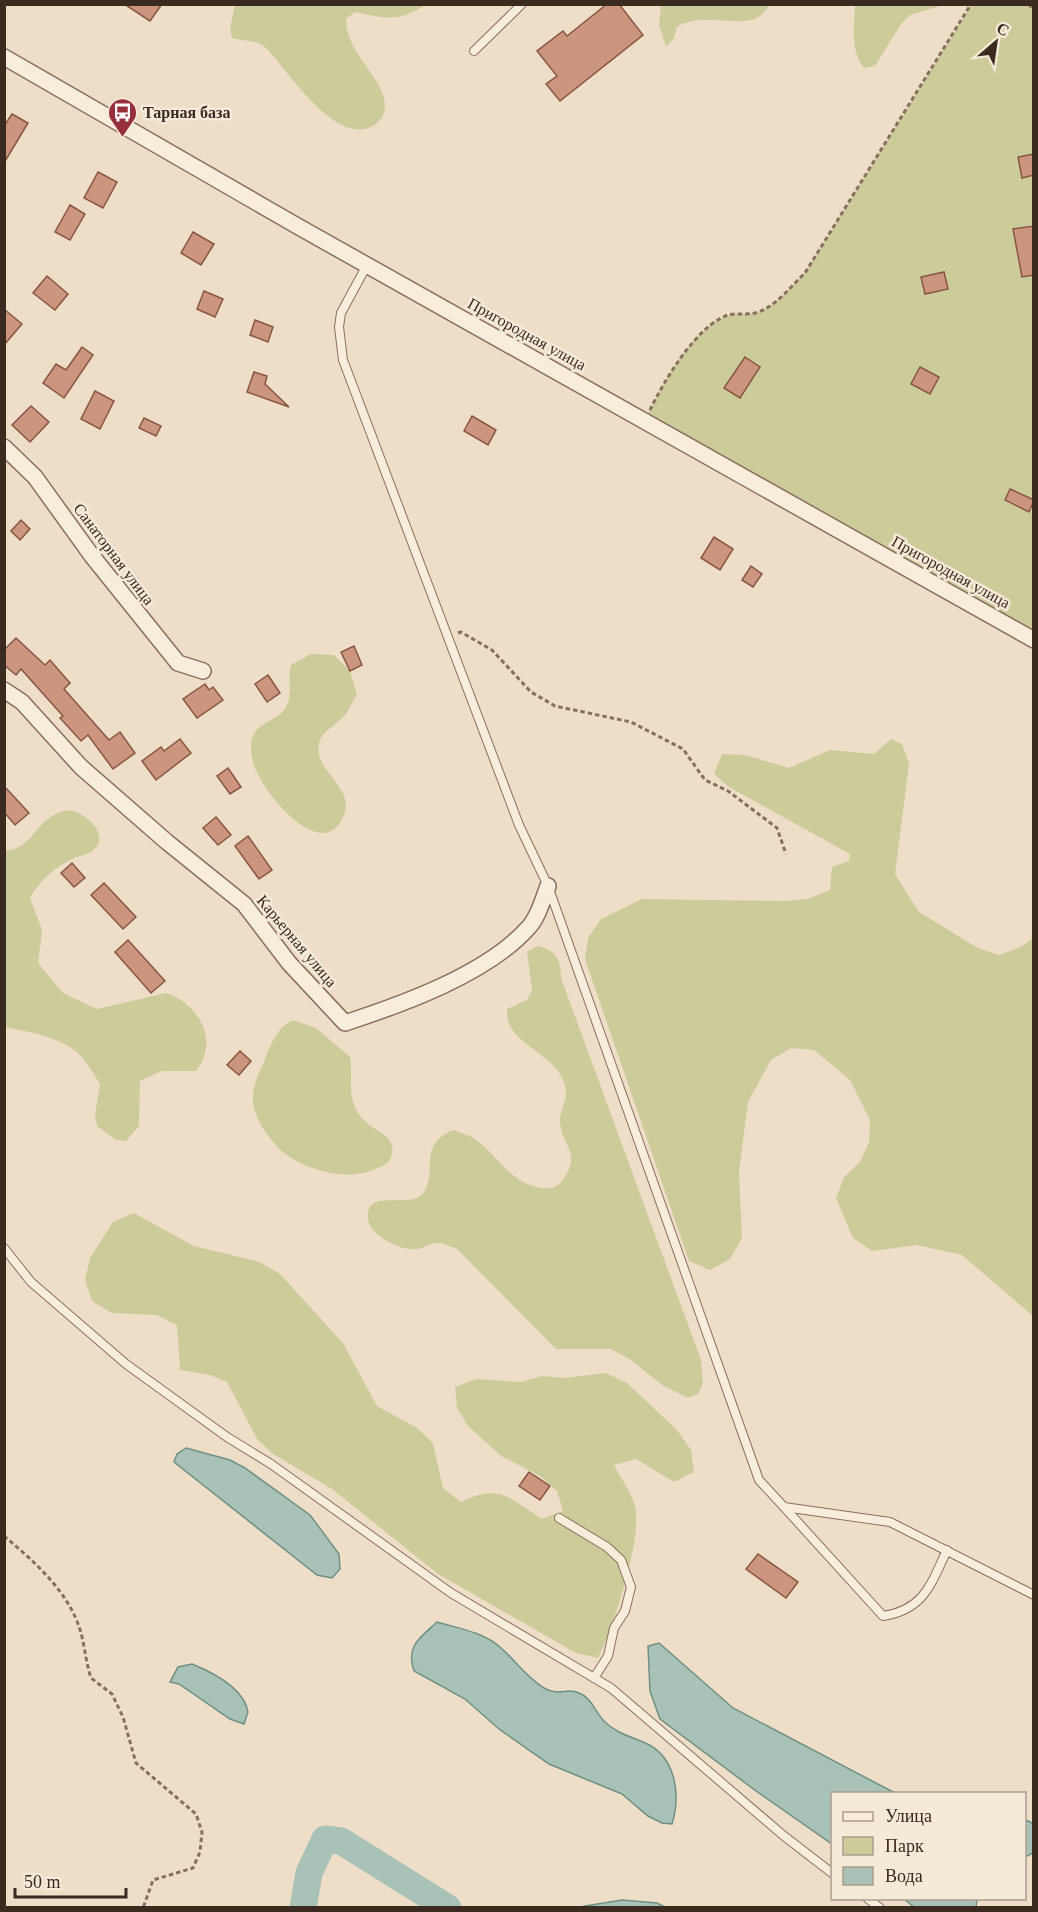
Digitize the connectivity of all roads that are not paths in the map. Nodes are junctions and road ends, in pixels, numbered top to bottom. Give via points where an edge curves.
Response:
1 (522, 4) edge
2 (474, 51) dead end
3 (4, 57) edge
4 (367, 265) junction
5 (4, 447) edge
6 (1034, 640) edge
7 (203, 671) dead end
8 (4, 690) edge
9 (548, 886) junction
10 (4, 1248) edge
11 (784, 1507) junction
12 (559, 1518) dead end
13 (947, 1550) junction
14 (1034, 1595) edge
15 (594, 1678) junction
16 (831, 1872) edge

1 - 2 lane
3 - 4 street, Пригородная улица
4 - 6 street, Пригородная улица
4 - 9 lane via 342,313 339,327 343,360 519,825
5 - 7 street, Санаторная улица via 35,477 178,663
8 - 9 street, Карьерная улица via 22,702 81,767 244,904 289,963 345,1023 401,1005 490,960 530,927
9 - 11 lane via 759,1480
10 - 15 lane via 31,1282 126,1364 451,1593
11 - 13 lane via 890,1522
11 - 13 lane via 883,1616 899,1613 925,1596
12 - 15 lane via 621,1560 631,1587 626,1611 614,1628 608,1656
13 - 14 lane
15 - 16 lane via 611,1688

